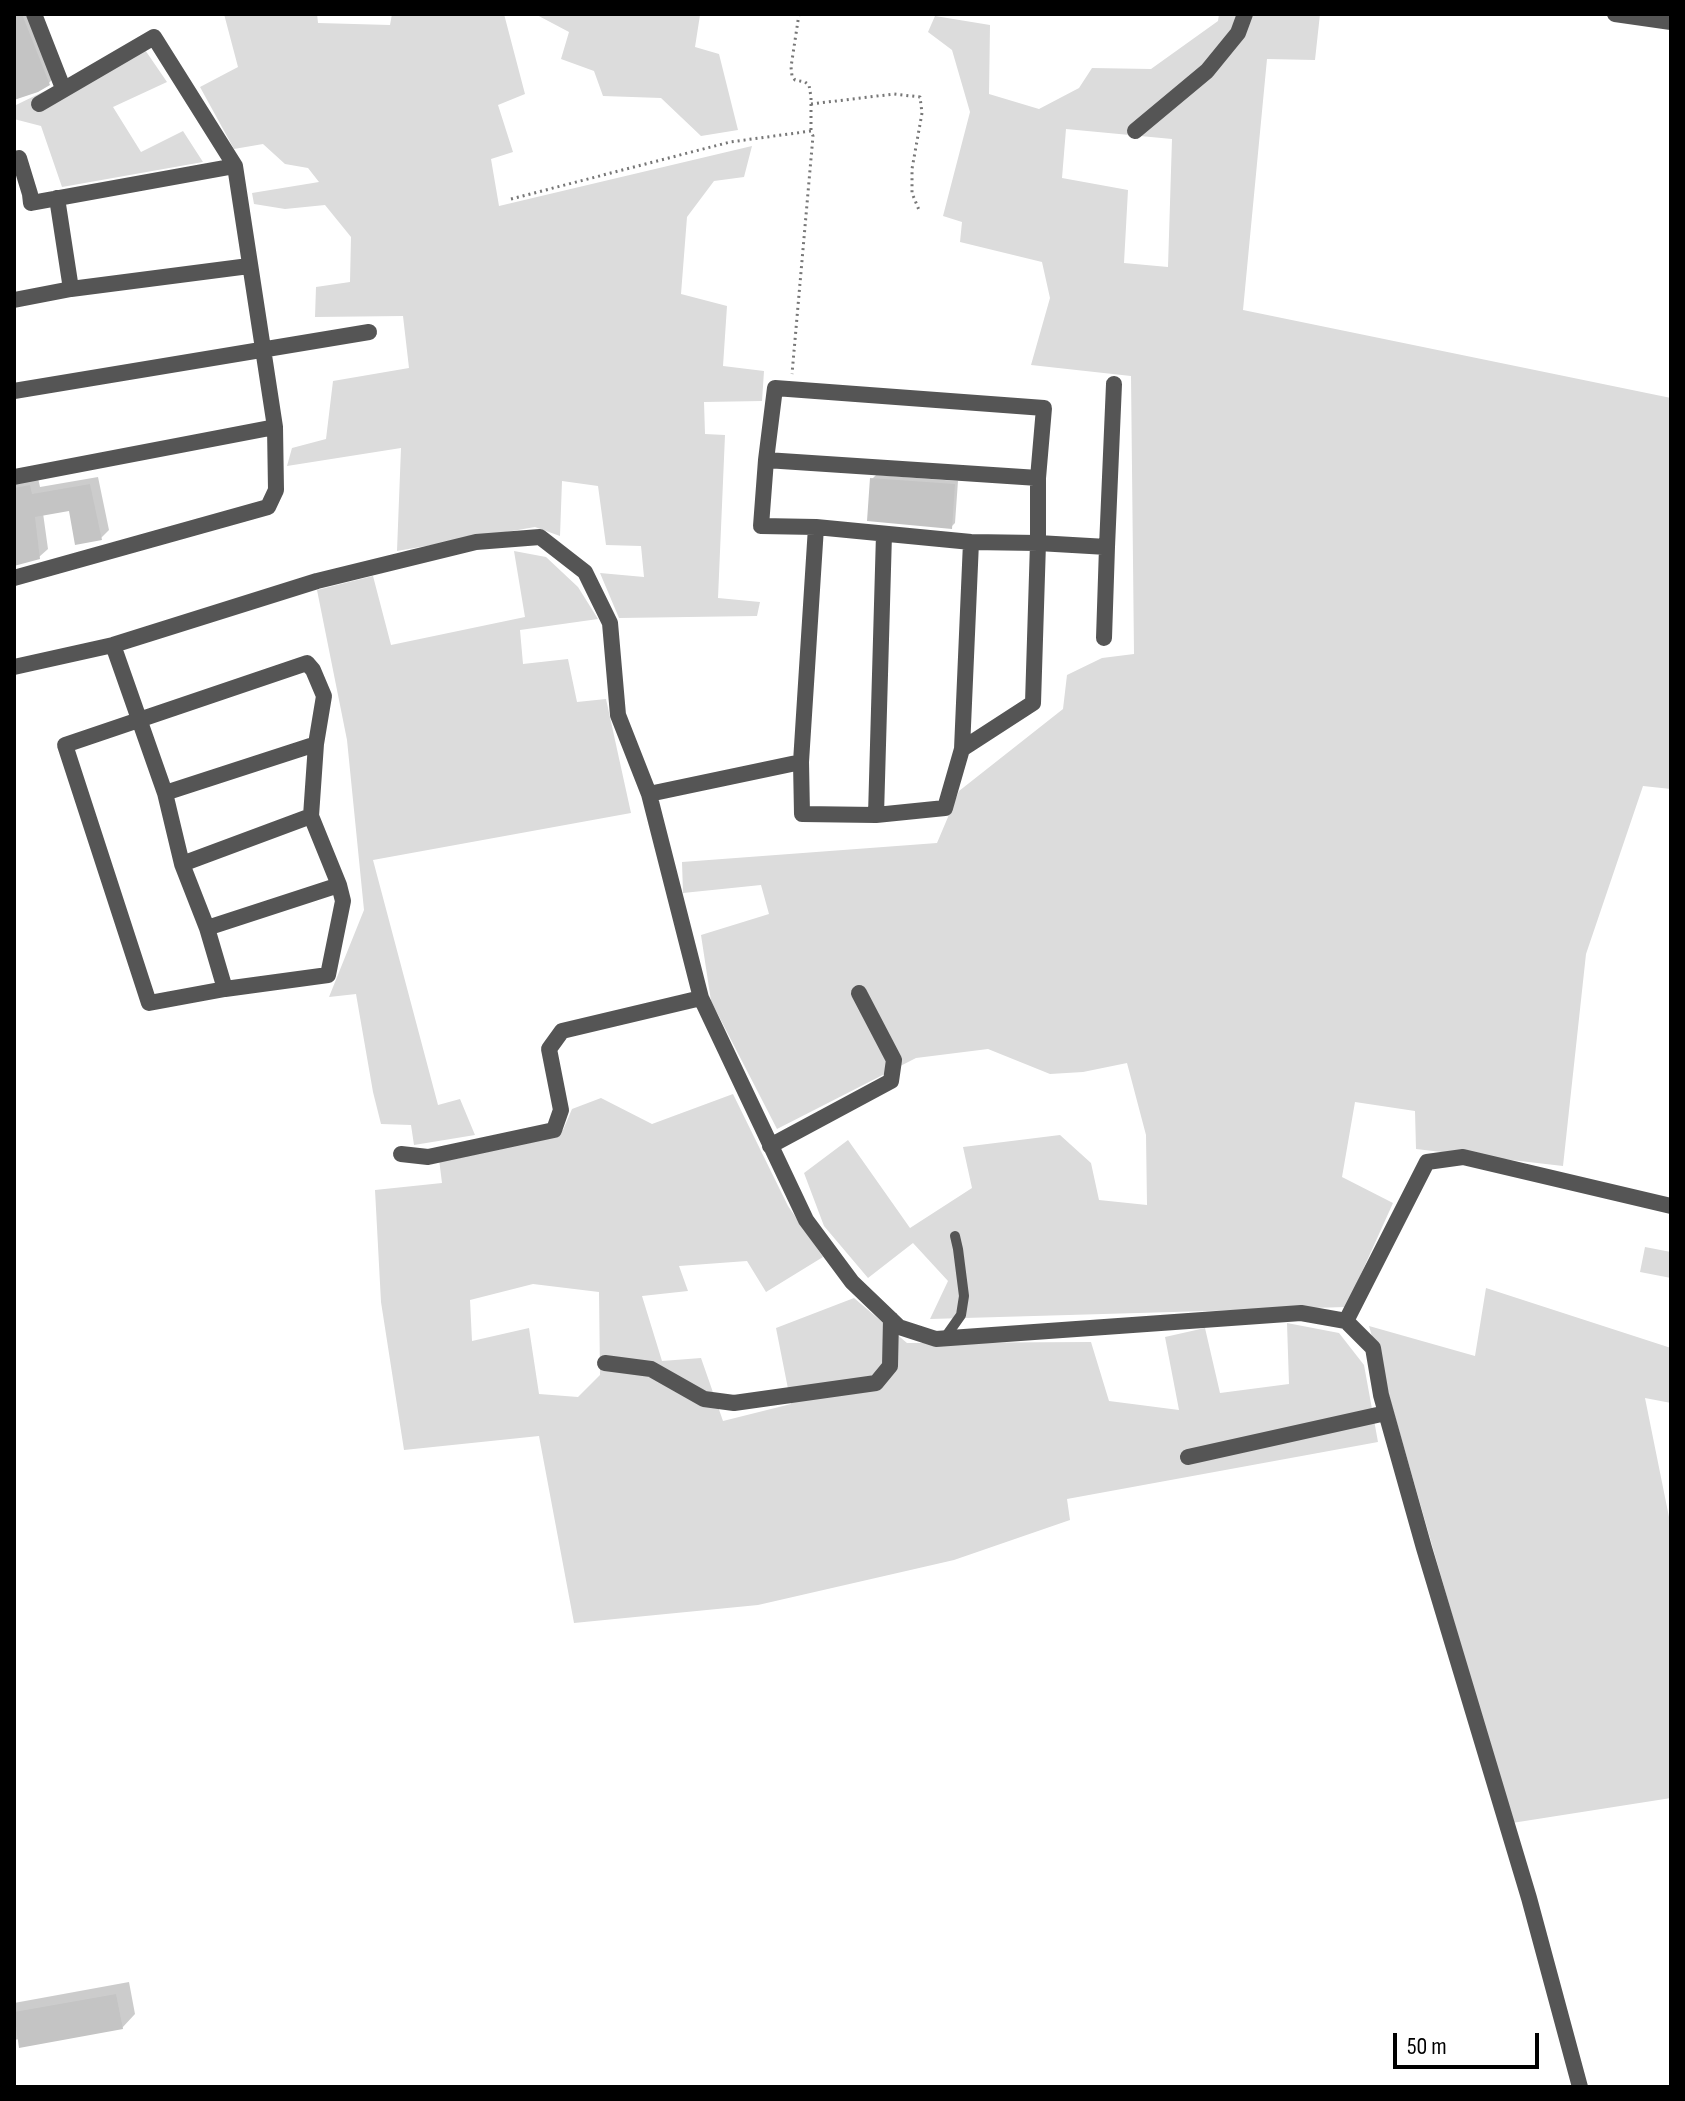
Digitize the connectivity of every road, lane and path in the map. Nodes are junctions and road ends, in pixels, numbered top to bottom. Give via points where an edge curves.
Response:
1 (34, 14) edge
2 (799, 14) edge
3 (1245, 14) edge
4 (1615, 14) edge
5 (1671, 22) edge
6 (61, 83) dead end
7 (39, 104) dead end
8 (811, 104) junction
9 (811, 131) junction
10 (1135, 131) dead end
11 (14, 159) edge
12 (235, 166) junction
13 (57, 198) junction
14 (511, 199) dead end
15 (919, 210) dead end
16 (249, 266) junction
17 (71, 289) junction
18 (14, 300) edge
19 (369, 332) dead end
20 (264, 349) junction
21 (1114, 384) dead end
22 (791, 389) junction
23 (14, 391) edge
24 (275, 427) junction
25 (766, 460) junction
26 (14, 477) edge
27 (1038, 478) junction
28 (816, 527) junction
29 (884, 534) junction
30 (971, 542) junction
31 (1038, 543) junction
32 (1107, 547) junction
33 (14, 578) edge
34 (1104, 638) dead end
35 (113, 645) junction
36 (14, 667) edge
37 (139, 721) junction
38 (316, 744) junction
39 (962, 749) junction
40 (801, 762) junction
41 (165, 793) junction
42 (649, 794) junction
43 (876, 815) junction
44 (311, 816) junction
45 (182, 864) junction
46 (339, 885) junction
47 (207, 928) junction
48 (225, 989) junction
49 (859, 993) dead end
50 (701, 998) junction
51 (770, 1146) junction
52 (401, 1154) dead end
53 (1671, 1206) edge
54 (955, 1236) dead end
55 (891, 1319) junction
56 (1346, 1321) junction
57 (944, 1339) junction
58 (605, 1363) dead end
59 (1386, 1413) junction
60 (1188, 1457) dead end
61 (1580, 2087) edge

1 - 6 street
2 - 8 path via 792,76 809,85
3 - 10 street via 1238,33 1207,71
4 - 5 street
7 - 12 street via 154,37
8 - 9 path
8 - 15 path via 894,94 920,97 912,169 912,193
9 - 14 path via 730,142
9 - 22 path
11 - 13 street via 19,158 31,203
12 - 13 street
12 - 16 street
13 - 17 street
16 - 17 street
16 - 20 street
17 - 18 street
19 - 20 street
20 - 23 street
20 - 24 street
21 - 32 street
22 - 25 street via 775,388
22 - 27 street via 1044,408
24 - 26 street
24 - 33 street via 276,490 268,507
25 - 27 street
25 - 28 street via 761,526
27 - 31 street
28 - 29 street
28 - 40 street
29 - 30 street
29 - 43 street
30 - 31 street
30 - 39 street
31 - 32 street
31 - 39 street via 1033,703
32 - 34 street
35 - 36 street
35 - 37 street
35 - 42 street via 317,581 476,542 540,537 585,572 610,623 618,715
37 - 38 street via 307,663 324,696
37 - 41 street
37 - 48 street via 65,745 149,1003
38 - 41 street
38 - 44 street
39 - 43 street via 945,808
40 - 42 street
40 - 43 street via 802,814
41 - 45 street
42 - 50 street
44 - 45 street
44 - 46 street
45 - 47 street
46 - 47 street
46 - 48 street via 343,901 328,975
47 - 48 street
49 - 51 street via 894,1060 891,1081
50 - 51 street
50 - 52 street via 562,1031 549,1049 561,1110 554,1130 428,1157
51 - 55 street via 806,1220 852,1282
53 - 56 street via 1463,1157 1427,1162
54 - 57 lane via 964,1296 961,1315
55 - 57 street via 899,1327
55 - 58 street via 890,1366 876,1383 734,1403 704,1399 651,1369
56 - 57 street via 1301,1313
56 - 59 street via 1373,1348
59 - 60 street
59 - 61 street

